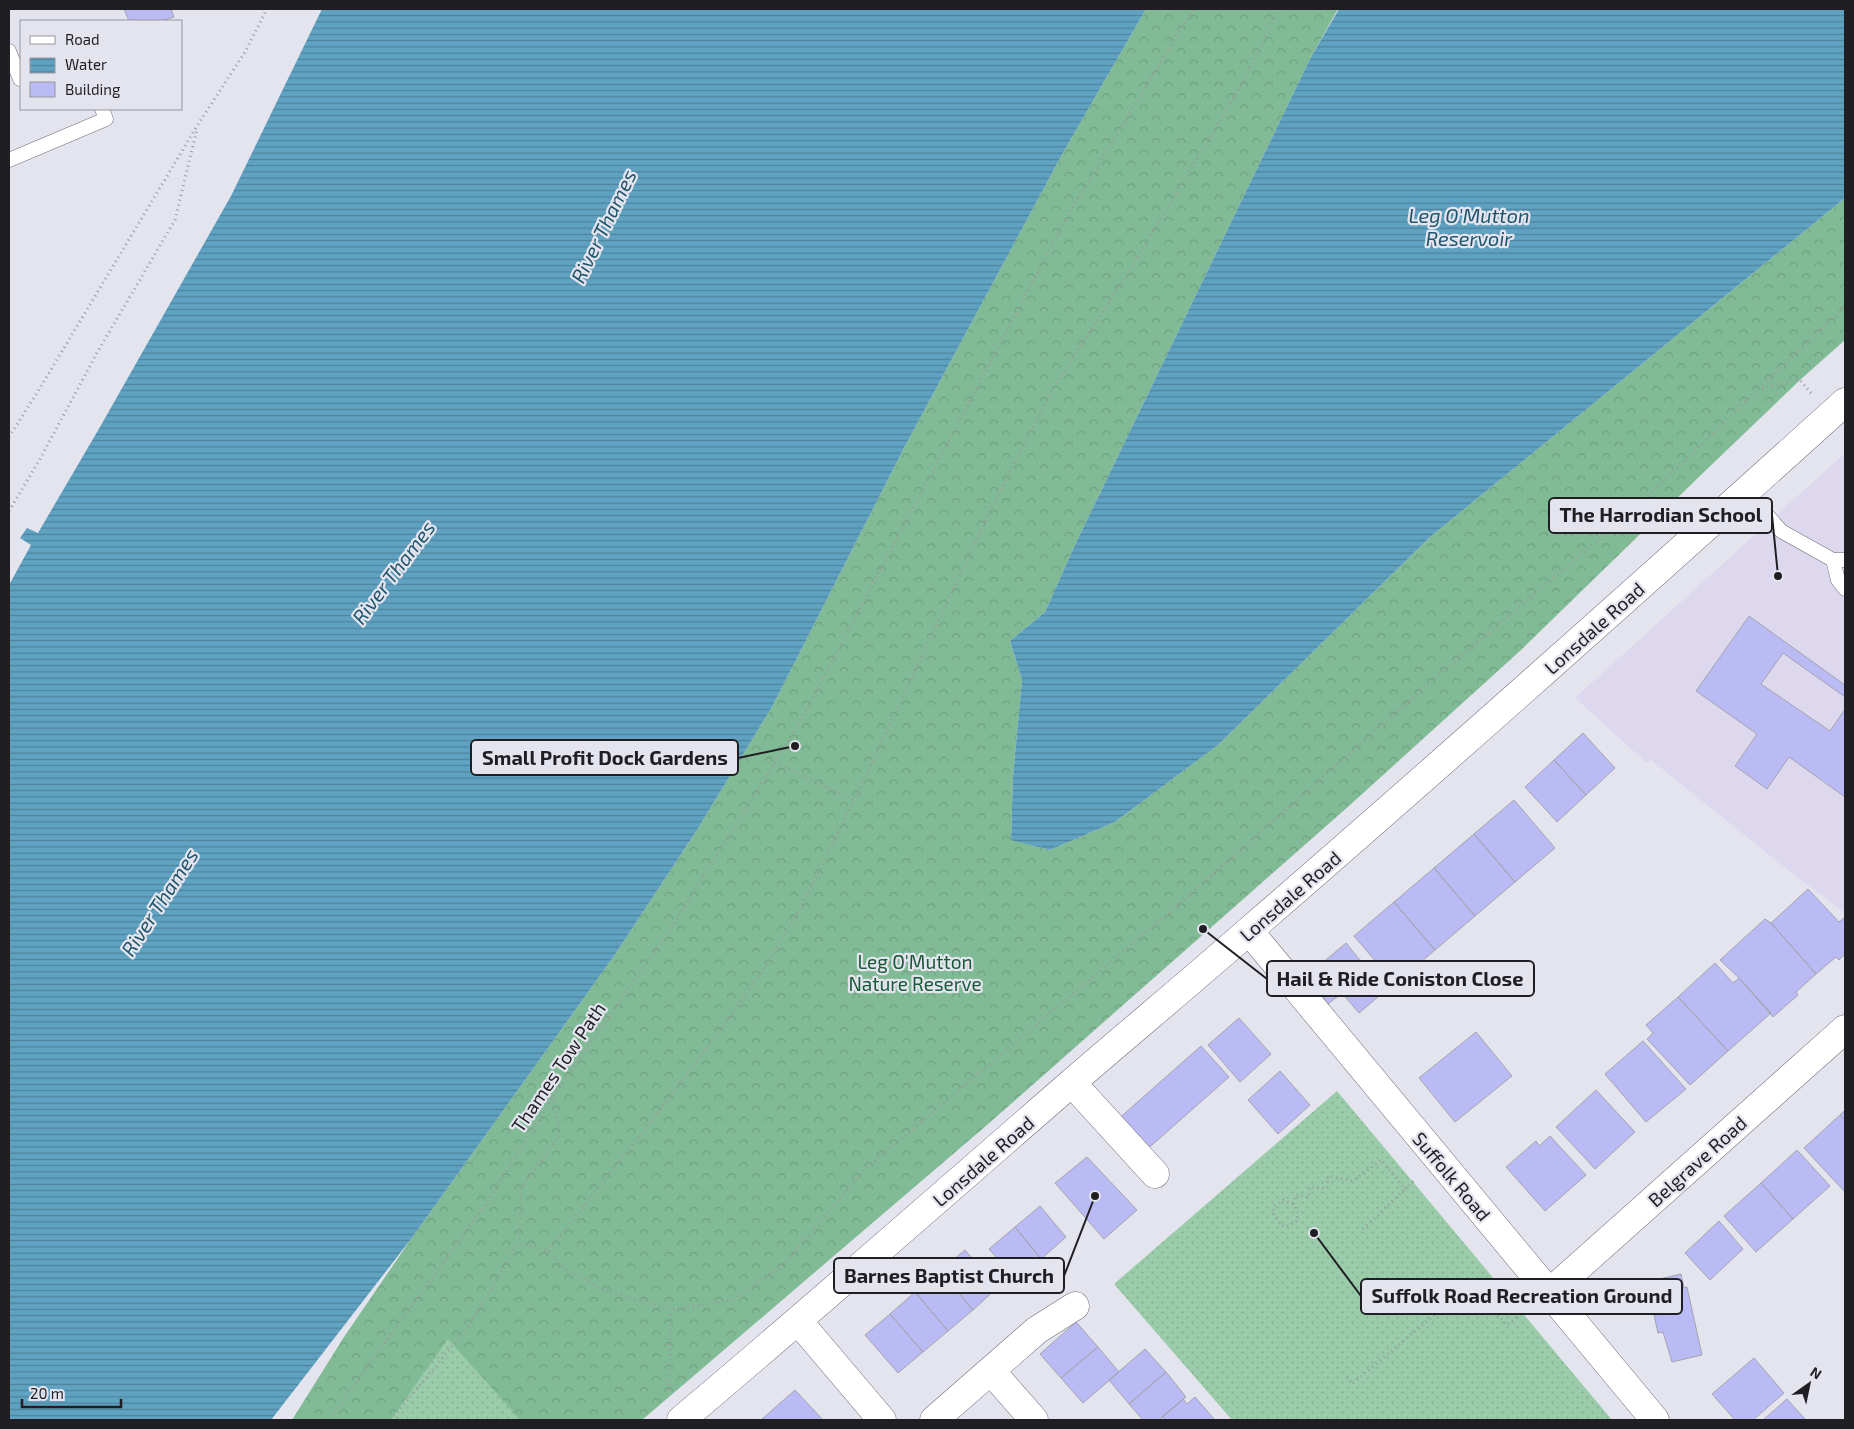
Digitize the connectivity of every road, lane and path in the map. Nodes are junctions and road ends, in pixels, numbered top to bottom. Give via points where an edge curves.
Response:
1 (267, 9) edge
2 (1193, 9) edge
3 (1279, 9) edge
4 (9, 52) edge
5 (17, 81) edge
6 (102, 110) edge
7 (197, 126) junction
8 (9, 160) edge
9 (1845, 306) edge
10 (1761, 388) junction
11 (1837, 410) edge
12 (9, 437) edge
13 (1748, 492) junction
14 (9, 511) edge
15 (1839, 560) edge
16 (1845, 589) edge
17 (775, 763) junction
18 (854, 800) junction
19 (1249, 932) junction
20 (1845, 1029) edge
21 (1072, 1083) junction
22 (553, 1097) junction
23 (1438, 1159) junction
24 (1154, 1174) dead end
25 (1404, 1190) junction
26 (1293, 1204) junction
27 (1363, 1229) dead end
28 (519, 1242) junction
29 (548, 1251) junction
30 (1548, 1293) junction
31 (1075, 1306) dead end
32 (671, 1310) junction
33 (799, 1322) junction
34 (991, 1371) junction
35 (1347, 1377) dead end
36 (683, 1419) edge
37 (329, 1420) edge
38 (392, 1420) edge
39 (882, 1420) edge
40 (934, 1420) edge
41 (1034, 1420) edge
42 (1655, 1420) edge

1 - 7 path via 245,52
2 - 17 path, Thames Tow Path via 1070,213 800,722
3 - 18 path via 1239,89 1136,260 1053,389 993,505
4 - 5 lane
6 - 8 lane via 106,119
7 - 12 path
7 - 14 path via 175,220
9 - 10 path
10 - 11 path via 1800,380
10 - 32 path via 1631,512 1432,680 1192,894 862,1172 784,1265 731,1300
11 - 13 street, Lonsdale Road
13 - 15 lane via 1781,532
13 - 19 street, Lonsdale Road
15 - 16 lane via 1838,580
17 - 18 path
17 - 22 path, Thames Tow Path via 673,925
18 - 29 path via 801,907 765,967 645,1129
19 - 21 street, Lonsdale Road
19 - 23 street, Suffolk Road
20 - 30 street, Belgrave Road
21 - 24 street
21 - 33 street, Lonsdale Road
22 - 28 path via 560,1135 521,1188
22 - 37 path, Thames Tow Path via 489,1199
23 - 25 path
23 - 30 street, Suffolk Road
25 - 26 path via 1380,1160 1353,1181 1328,1176 1327,1188 1310,1187 1309,1198 1296,1195
25 - 27 path
26 - 26 path via 1298,1214 1297,1221 1288,1227 1281,1225 1274,1216 1273,1207 1283,1200
28 - 29 path
28 - 38 path via 469,1326
29 - 32 path via 564,1268 602,1289
30 - 35 path via 1507,1325 1471,1284 1352,1384
30 - 42 street, Suffolk Road
31 - 34 street via 1037,1330
32 - 36 path via 669,1391
33 - 36 street, Lonsdale Road
33 - 39 street
34 - 40 street
34 - 41 street

